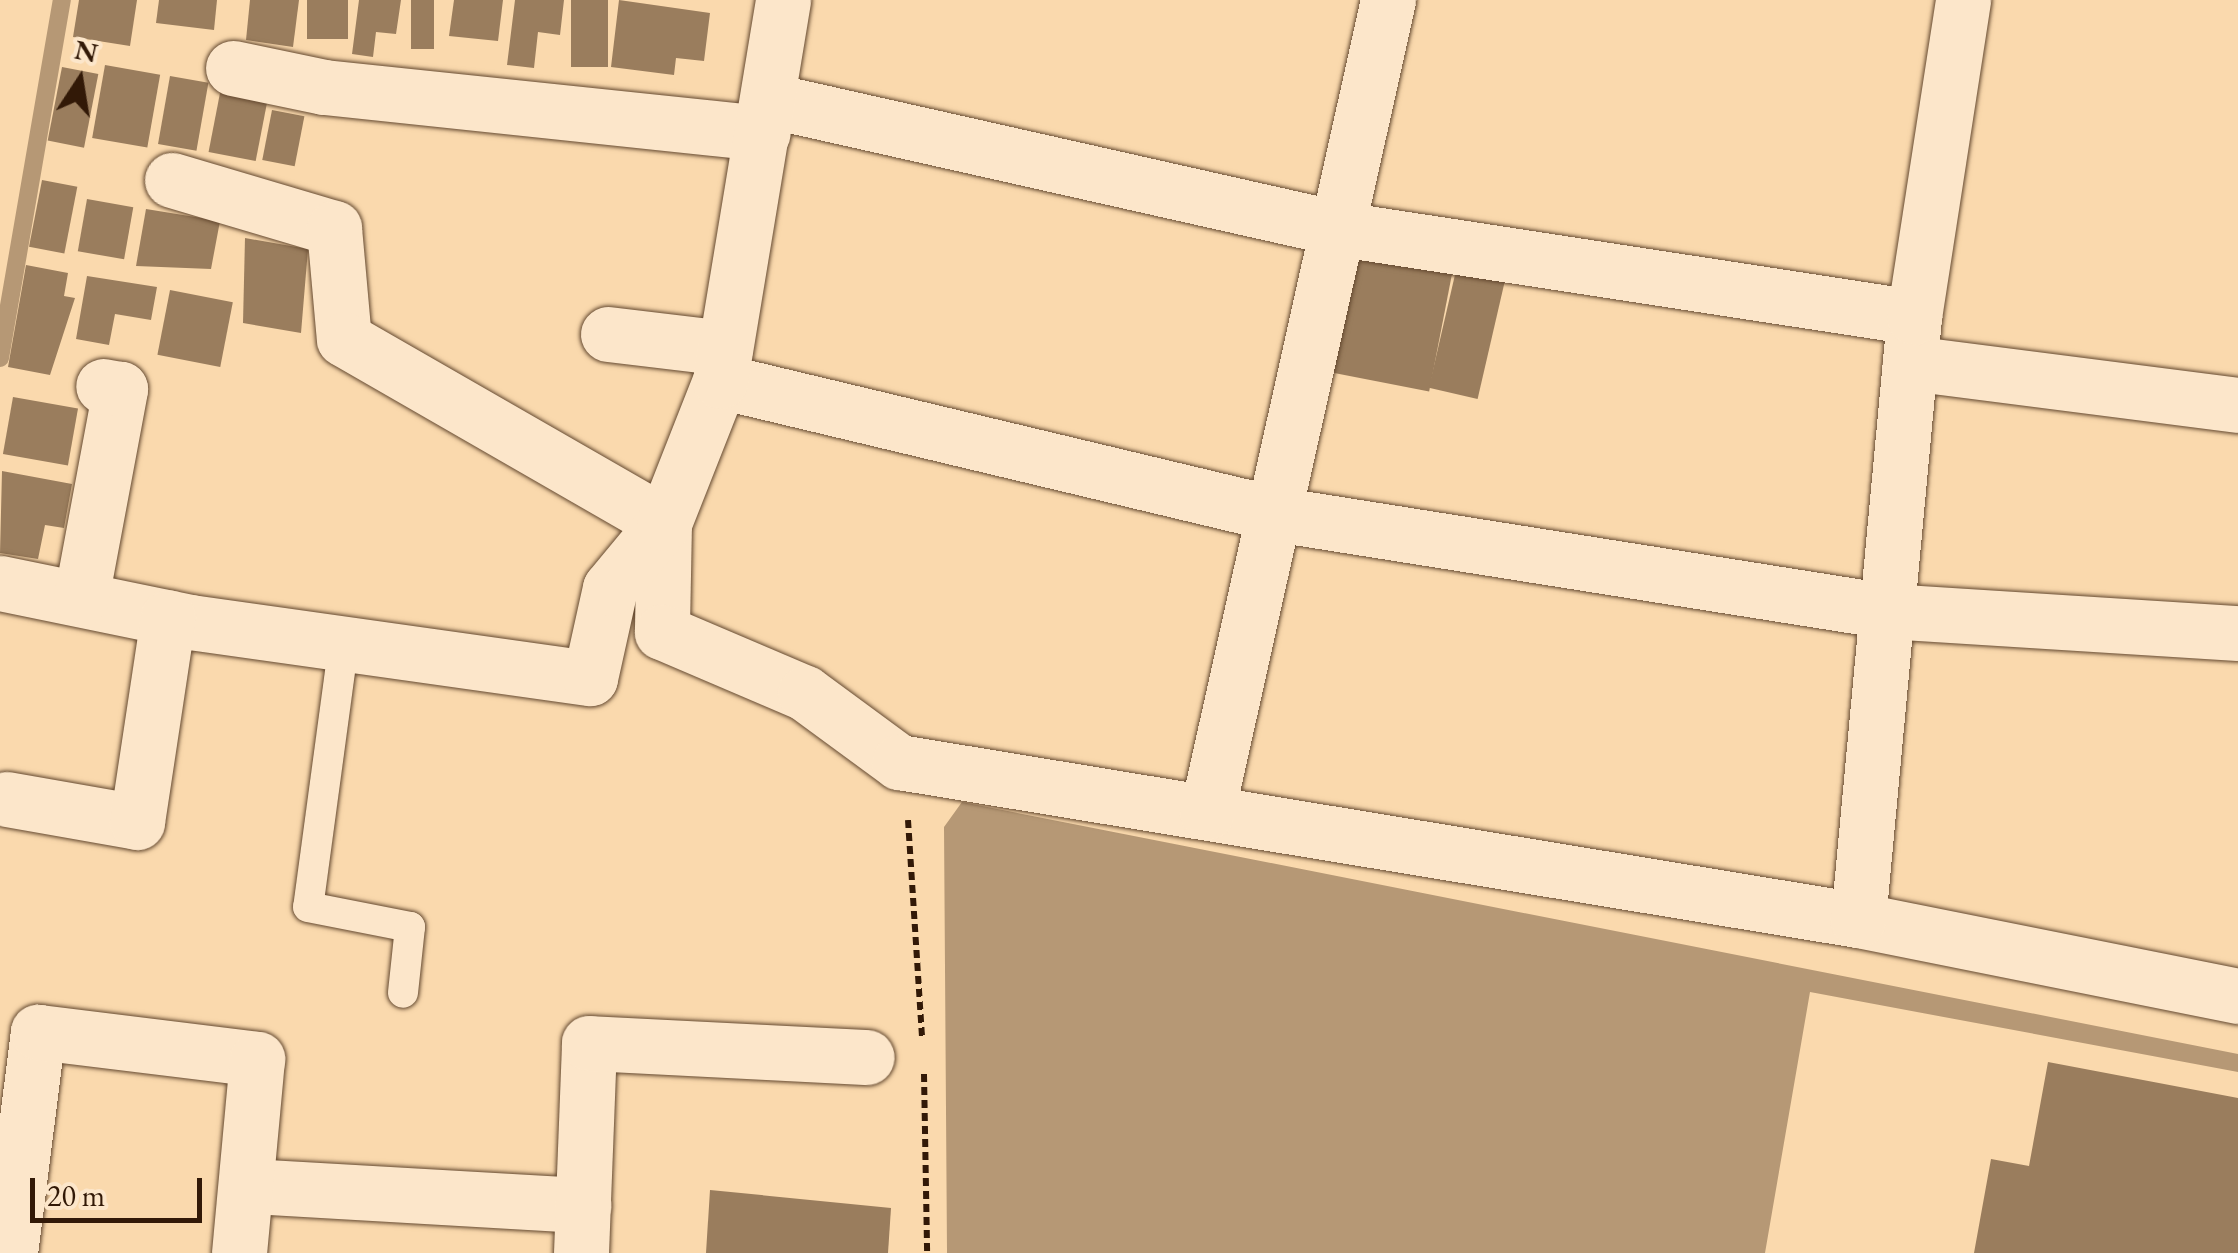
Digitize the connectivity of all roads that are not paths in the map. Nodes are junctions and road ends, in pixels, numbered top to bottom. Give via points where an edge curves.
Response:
1 (783, 0) edge
2 (1388, 0) edge
3 (1963, 0) edge
4 (234, 68) dead end
5 (765, 117) junction
6 (172, 180) dead end
7 (1342, 229) junction
8 (608, 334) dead end
9 (1912, 340) junction
10 (722, 364) junction
11 (102, 386) dead end
12 (2238, 405) edge
13 (1276, 514) junction
14 (664, 523) junction
15 (0, 582) edge
16 (81, 598) junction
17 (1887, 611) junction
18 (168, 618) junction
19 (2238, 633) edge
20 (344, 642) junction
21 (7, 799) dead end
22 (1207, 812) junction
23 (1858, 920) junction
24 (403, 993) dead end
25 (2238, 996) edge
26 (866, 1057) dead end
27 (250, 1186) junction
28 (582, 1229) edge
29 (10, 1253) edge
30 (239, 1253) edge

1 - 5 street
2 - 7 street
3 - 9 street
4 - 5 street via 324,88
5 - 7 street
5 - 10 street
6 - 14 street via 334,228 344,339
7 - 9 street
7 - 13 street
8 - 10 street
9 - 12 street
9 - 17 street
10 - 13 street
10 - 14 street
11 - 16 street via 120,390
13 - 17 street
13 - 22 street
14 - 20 street via 610,588 590,678
14 - 22 street via 662,632 805,693 899,762
15 - 16 street
16 - 18 street
17 - 19 street
17 - 23 street
18 - 20 street
18 - 21 street via 137,822
20 - 24 lane via 308,907 410,927
22 - 23 street
23 - 25 street
26 - 28 street via 589,1044
27 - 28 street
27 - 29 street via 257,1059 38,1032
27 - 30 street

